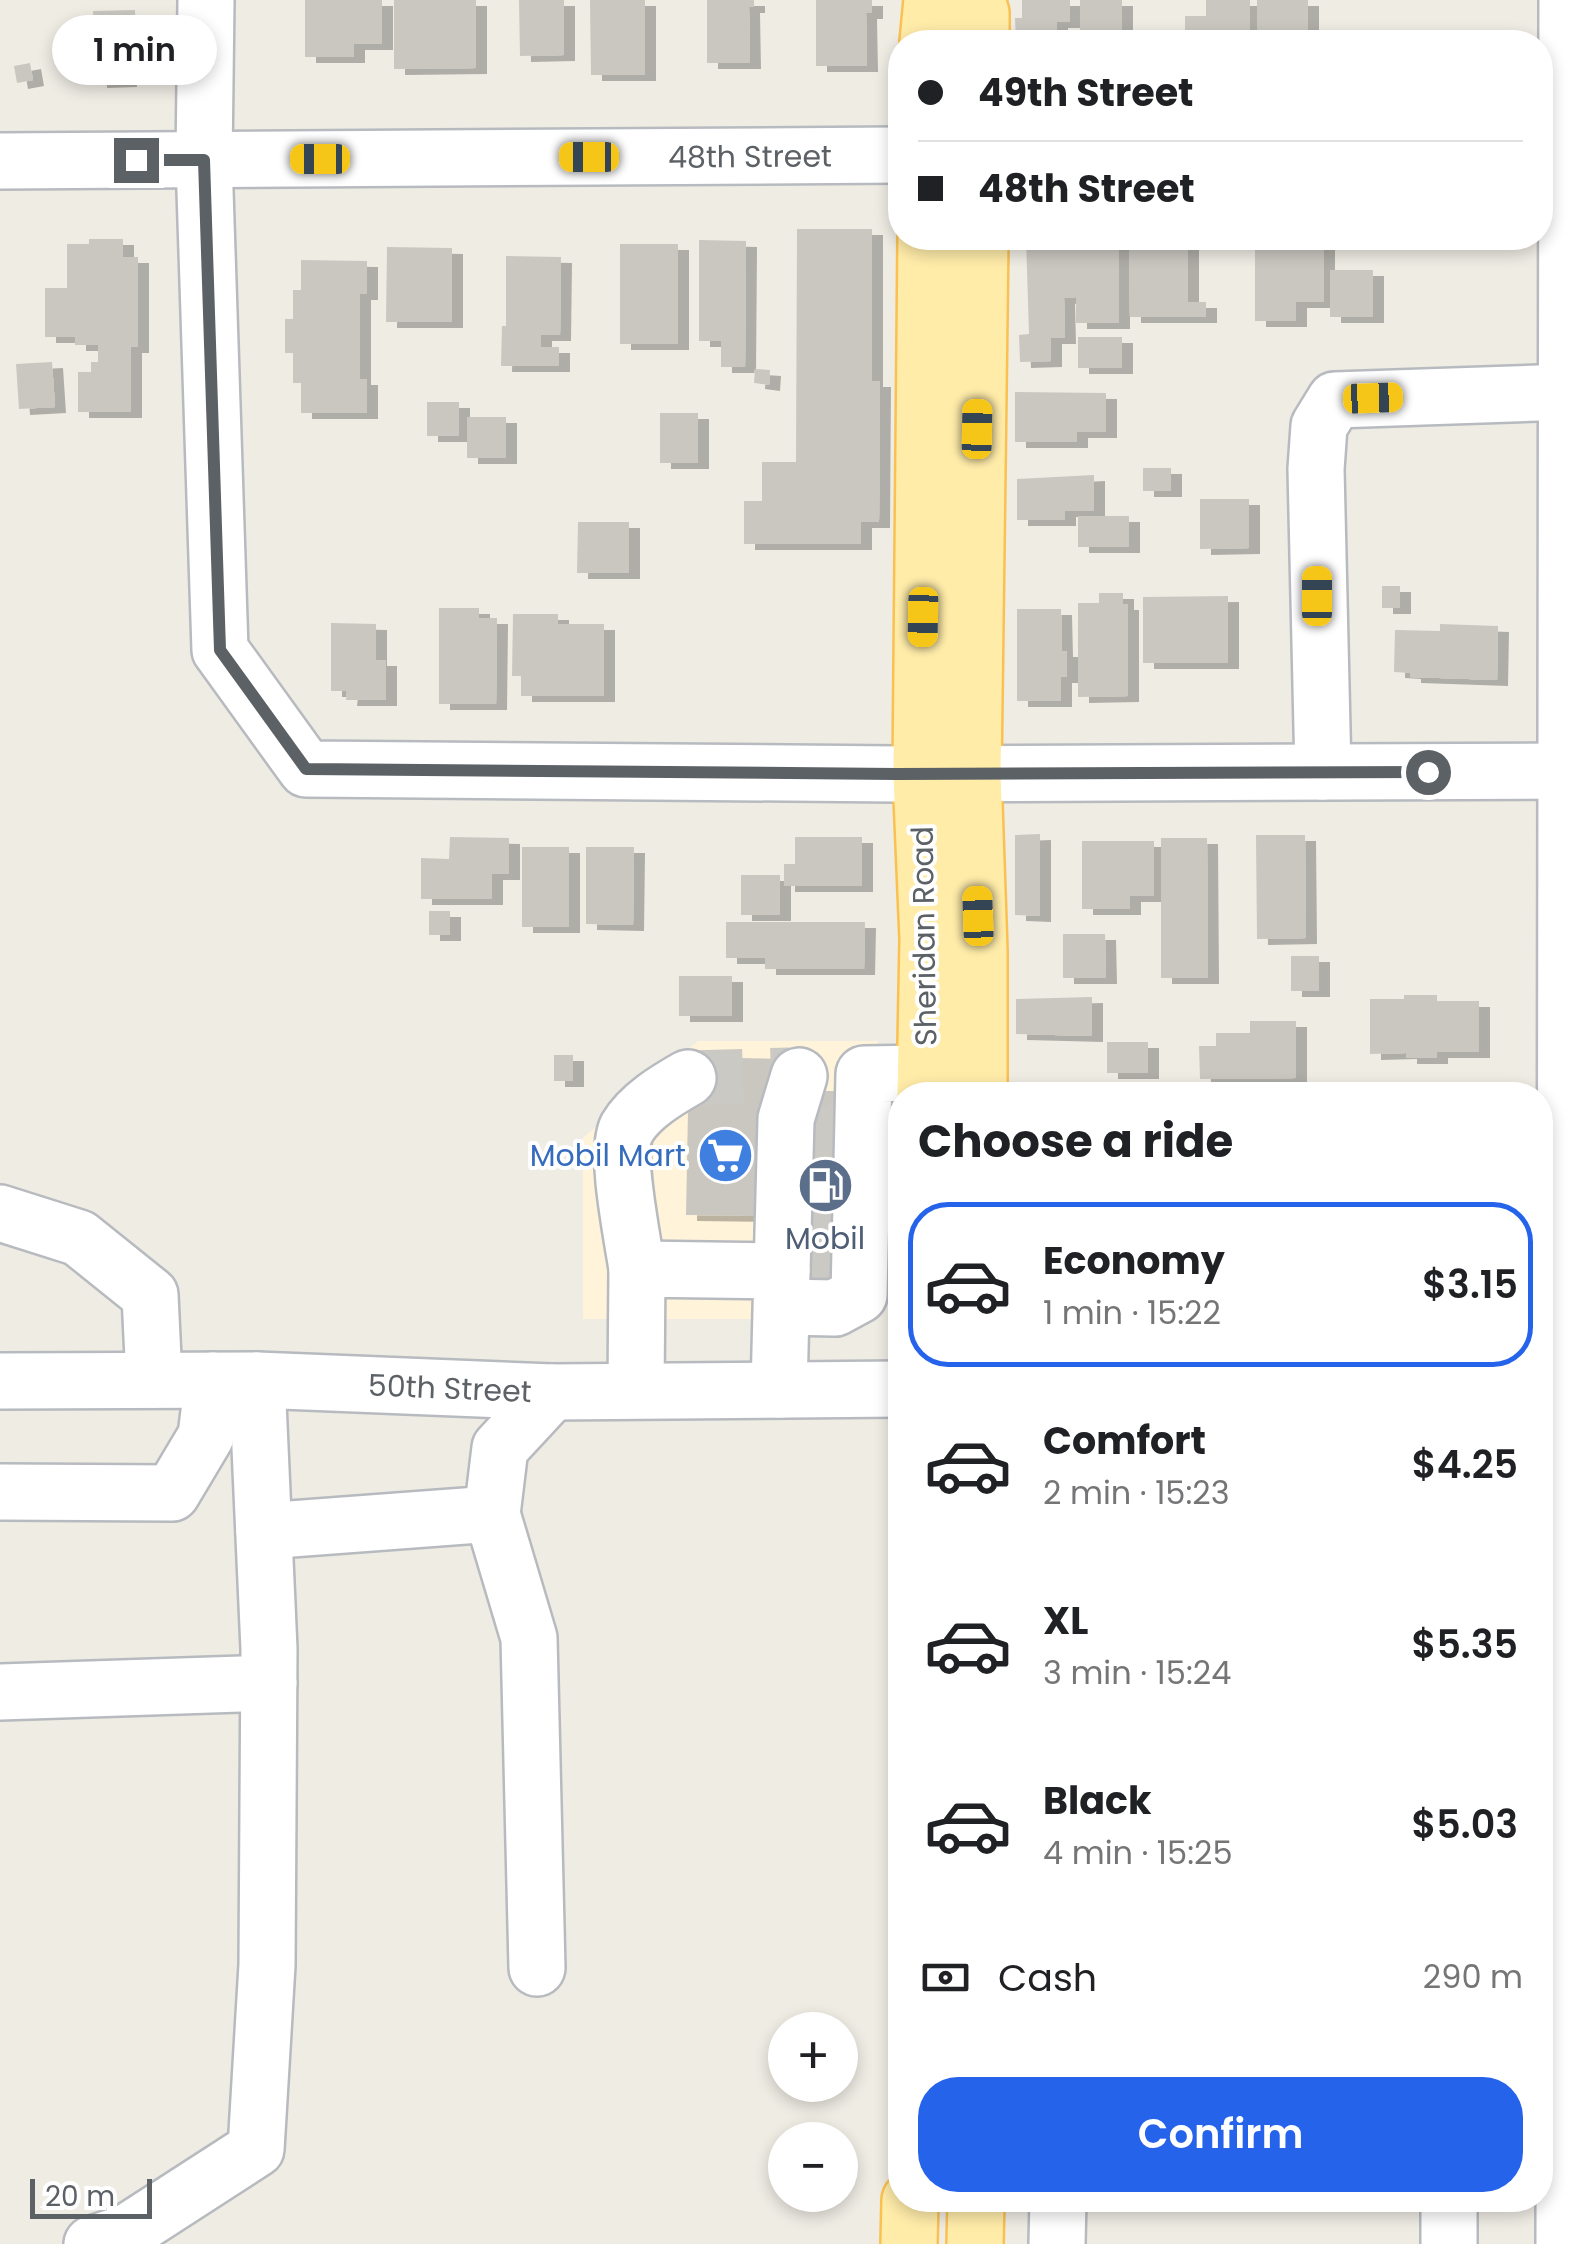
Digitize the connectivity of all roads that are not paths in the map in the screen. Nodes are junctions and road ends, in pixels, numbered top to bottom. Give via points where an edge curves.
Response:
1 (206, 0) edge
2 (932, 0) edge
3 (978, 0) edge
4 (1567, 0) edge
5 (929, 30) edge
6 (981, 30) edge
7 (888, 155) edge
8 (1563, 155) edge
9 (204, 160) junction
10 (0, 161) edge
11 (926, 250) edge
12 (979, 250) edge
13 (1573, 375) edge
14 (1576, 771) edge
15 (1322, 772) junction
16 (947, 774) junction
17 (688, 1078) tunnel mouth
18 (926, 1082) edge
19 (980, 1082) edge
20 (1554, 1115) edge
21 (888, 1117) edge
22 (833, 1165) junction
23 (0, 1213) edge
24 (637, 1269) junction
25 (788, 1279) junction
26 (0, 1380) edge
27 (154, 1380) junction
28 (235, 1380) junction
29 (888, 1389) edge
30 (636, 1390) junction
31 (779, 1390) junction
32 (1564, 1391) edge
33 (552, 1392) junction
34 (180, 1480) junction
35 (0, 1492) edge
36 (263, 1509) junction
37 (492, 1514) junction
38 (269, 1684) junction
39 (0, 1692) edge
40 (537, 1968) dead end
41 (1575, 2004) edge
42 (1563, 2122) edge
43 (910, 2212) edge
44 (976, 2212) edge
45 (1058, 2212) edge
46 (1449, 2212) edge
47 (92, 2244) edge
48 (909, 2244) edge
49 (975, 2244) edge
50 (1057, 2244) edge
51 (1448, 2244) edge
52 (1564, 2244) edge

1 - 9 street
2 - 5 main road
3 - 6 main road
4 - 8 street
7 - 9 street, 48th Street
8 - 13 street
9 - 10 street, 48th Street
9 - 16 street via 220,650 306,769
11 - 16 main road, Sheridan Road
12 - 16 main road, Sheridan Road
13 - 14 street
13 - 15 street via 1335,400 1318,426
14 - 15 street
14 - 20 street
15 - 16 street
16 - 18 main road, Sheridan Road via 928,939
16 - 19 main road, Sheridan Road via 979,951
17 - 24 street via 625,1130 623,1165
20 - 32 street
21 - 22 street
22 - 22 street via 794,1075 786,1119
22 - 25 street
22 - 25 street via 859,1295 835,1308
23 - 27 street via 79,1238 150,1295
24 - 25 street
24 - 30 street
25 - 31 street
26 - 27 street, 50th Street
27 - 28 street, 50th Street
28 - 33 street, 50th Street
28 - 34 street
28 - 36 street
29 - 31 street, 50th Street
30 - 31 street, 50th Street
30 - 33 street, 50th Street
32 - 41 street
33 - 37 street via 500,1448
34 - 35 street via 172,1493
34 - 36 street
36 - 37 street
36 - 38 street
37 - 40 street via 529,1638
38 - 39 street
38 - 47 street via 268,1966 256,2149 126,2232
41 - 42 street
42 - 52 street
43 - 48 main road
44 - 49 main road
45 - 50 street
46 - 51 street

